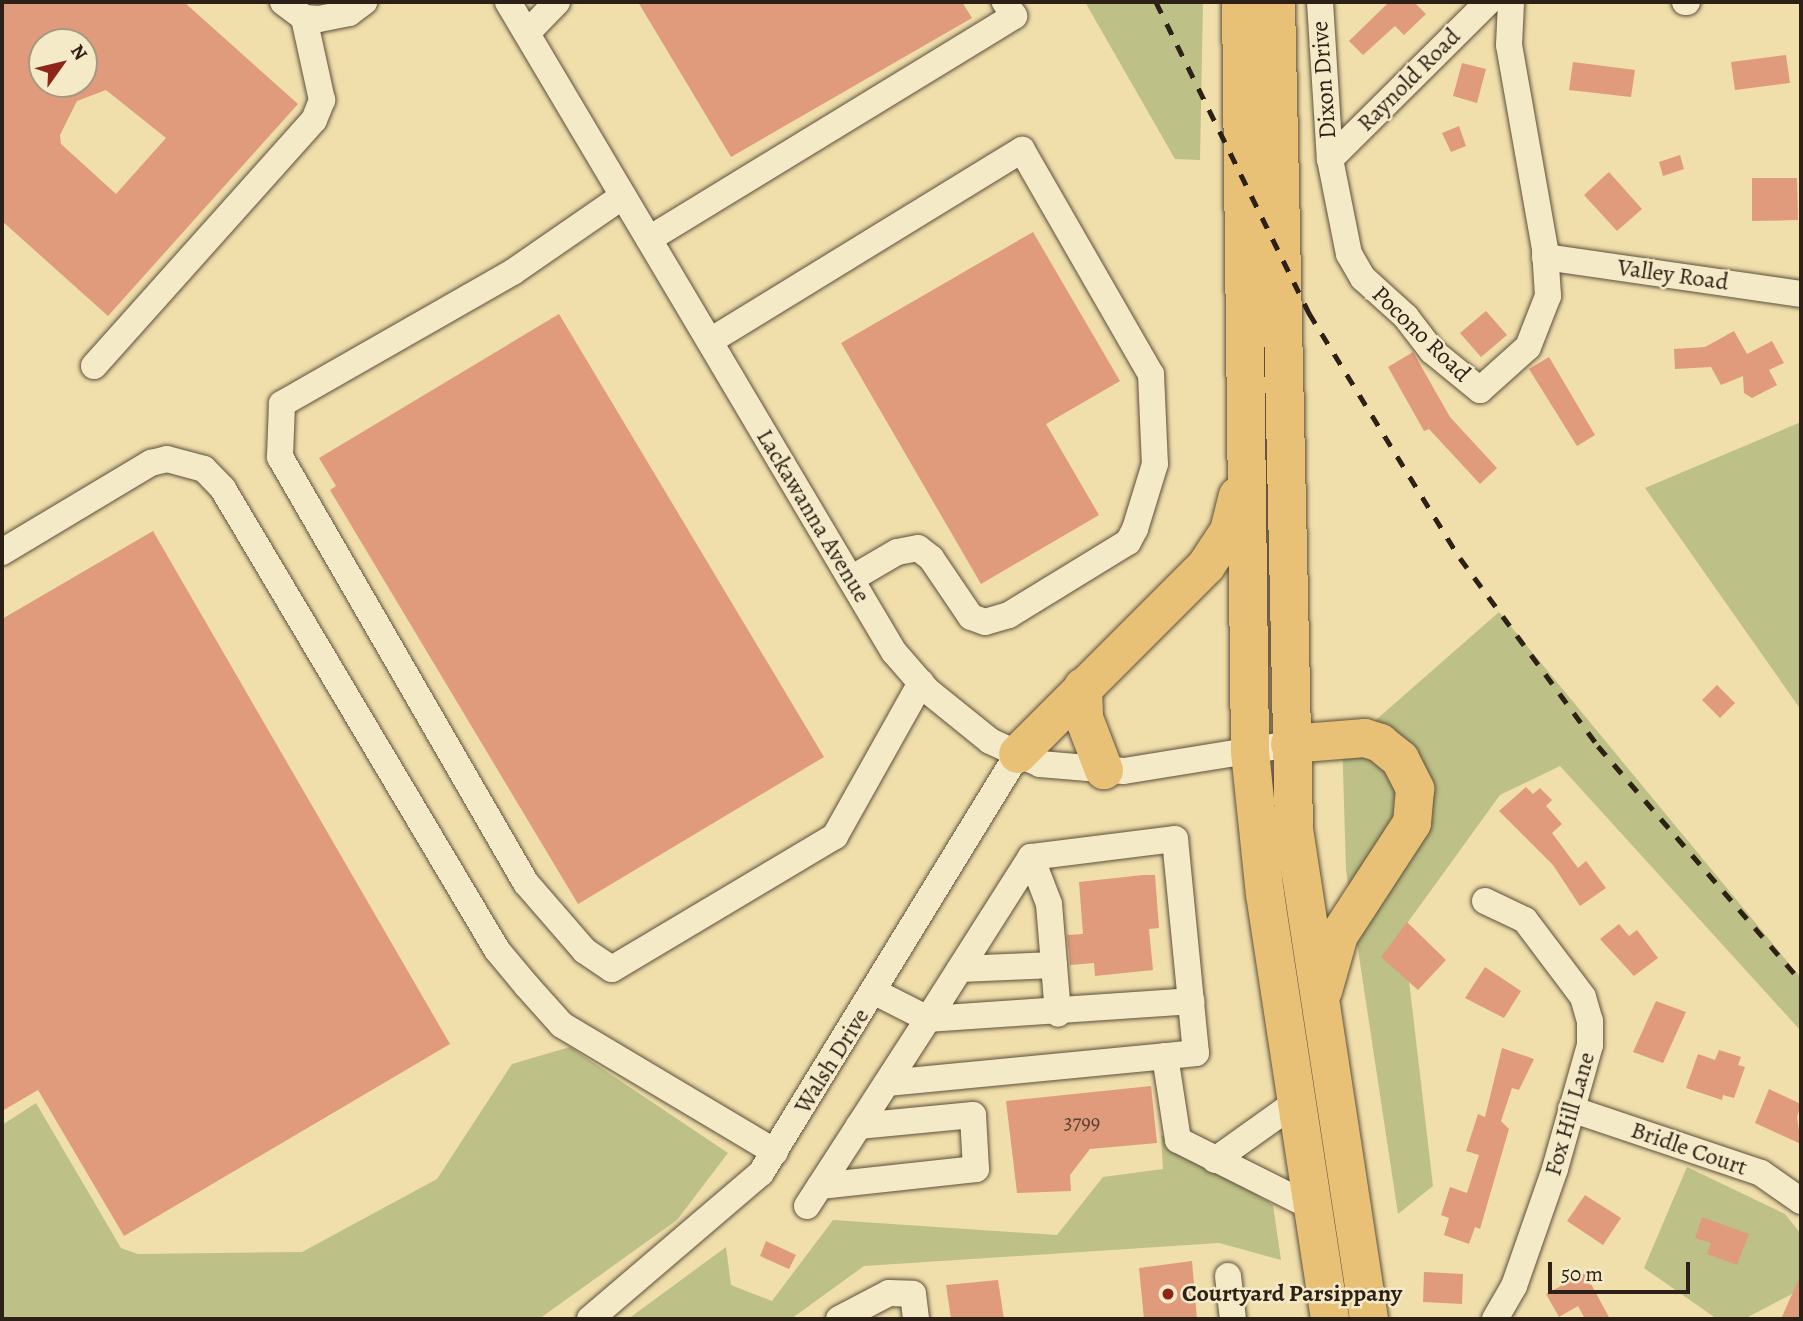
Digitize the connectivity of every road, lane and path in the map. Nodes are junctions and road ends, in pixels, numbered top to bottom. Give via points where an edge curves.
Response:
1 (283, 2) edge
2 (364, 2) edge
3 (508, 2) edge
4 (557, 2) edge
5 (1005, 2) edge
6 (1241, 2) edge
7 (1276, 2) edge
8 (1320, 2) edge
9 (1488, 2) edge
10 (1511, 2) edge
11 (304, 18) junction
12 (527, 33) junction
13 (1330, 159) junction
14 (623, 196) junction
15 (649, 239) junction
16 (1545, 257) junction
17 (1801, 295) edge
18 (710, 341) junction
19 (94, 366) dead end
20 (1246, 467) junction
21 (2, 552) edge
22 (851, 579) junction
23 (921, 683) junction
24 (1083, 687) junction
25 (1290, 744) junction
26 (1250, 752) junction
27 (1018, 754) junction
28 (1104, 770) junction
29 (1031, 857) junction
30 (1485, 901) dead end
31 (1054, 965) junction
32 (960, 969) junction
33 (875, 992) junction
34 (1191, 1001) junction
35 (1320, 1007) junction
36 (1058, 1014) junction
37 (929, 1019) junction
38 (1165, 1056) junction
39 (887, 1083) junction
40 (1296, 1103) junction
41 (1571, 1109) junction
42 (859, 1126) junction
43 (775, 1152) junction
44 (1215, 1160) junction
45 (1801, 1200) edge
46 (1312, 1208) junction
47 (1228, 1276) dead end
48 (590, 1319) edge
49 (839, 1319) edge
50 (916, 1319) edge
51 (1233, 1319) edge
52 (1330, 1319) edge
53 (1369, 1319) edge
54 (1495, 1319) edge

1 - 11 street
2 - 11 street via 349,13
3 - 12 street, Lackawanna Avenue
4 - 12 street
5 - 15 street via 1014,16
6 - 20 highway
7 - 25 highway
8 - 13 street, Dixon Drive
9 - 13 street, Raynold Road
10 - 16 street, Pocono Road via 1509,45 1517,111
11 - 19 street via 321,89 314,120
12 - 14 street, Lackawanna Avenue
13 - 16 street, Pocono Road via 1349,254 1363,278 1406,317 1432,352 1480,390 1509,368 1541,323 1548,296
14 - 15 street, Lackawanna Avenue
14 - 23 street via 513,272 282,404 280,457 526,883 585,951 612,969 835,836
15 - 18 street, Lackawanna Avenue
16 - 17 street, Valley Road
18 - 22 street, Lackawanna Avenue
18 - 22 street via 1022,150 1151,374 1155,464 1135,529 1128,542 1009,615 985,622 971,617 931,558 918,548 897,552
20 - 24 highway via 1229,531 1206,566
20 - 26 highway
21 - 43 street via 151,463 167,459 204,469 223,489 497,950 527,986 562,1025
22 - 23 street, Lackawanna Avenue via 894,652
23 - 27 street, Lackawanna Avenue via 990,741
24 - 27 highway
24 - 28 highway via 1084,719
25 - 26 street, Lackawanna Avenue
25 - 35 highway via 1299,887
25 - 35 highway via 1349,738 1380,743 1400,759 1415,789 1412,822 1402,843 1339,935
26 - 28 street, Lackawanna Avenue
26 - 40 highway
27 - 28 street, Lackawanna Avenue via 1040,764
27 - 33 street, Walsh Drive
29 - 31 street via 1049,904
29 - 32 street
29 - 34 street via 1175,839
30 - 41 street, Fox Hill Lane via 1525,920 1583,997 1590,1045
31 - 32 street
31 - 36 street
32 - 37 street
33 - 37 street
33 - 43 street, Walsh Drive
34 - 36 street
34 - 38 street via 1196,1053
35 - 53 highway
36 - 37 street
37 - 39 street
38 - 39 street
38 - 44 street via 1178,1140
39 - 42 street
40 - 44 street
40 - 46 highway
41 - 45 street, Bridle Court via 1761,1173
41 - 54 street, Fox Hill Lane via 1514,1286
42 - 42 street via 814,1196 976,1170 972,1115
43 - 48 street, Walsh Drive via 718,1215
44 - 46 street
46 - 52 highway
47 - 51 street
49 - 50 street via 889,1293 913,1294

